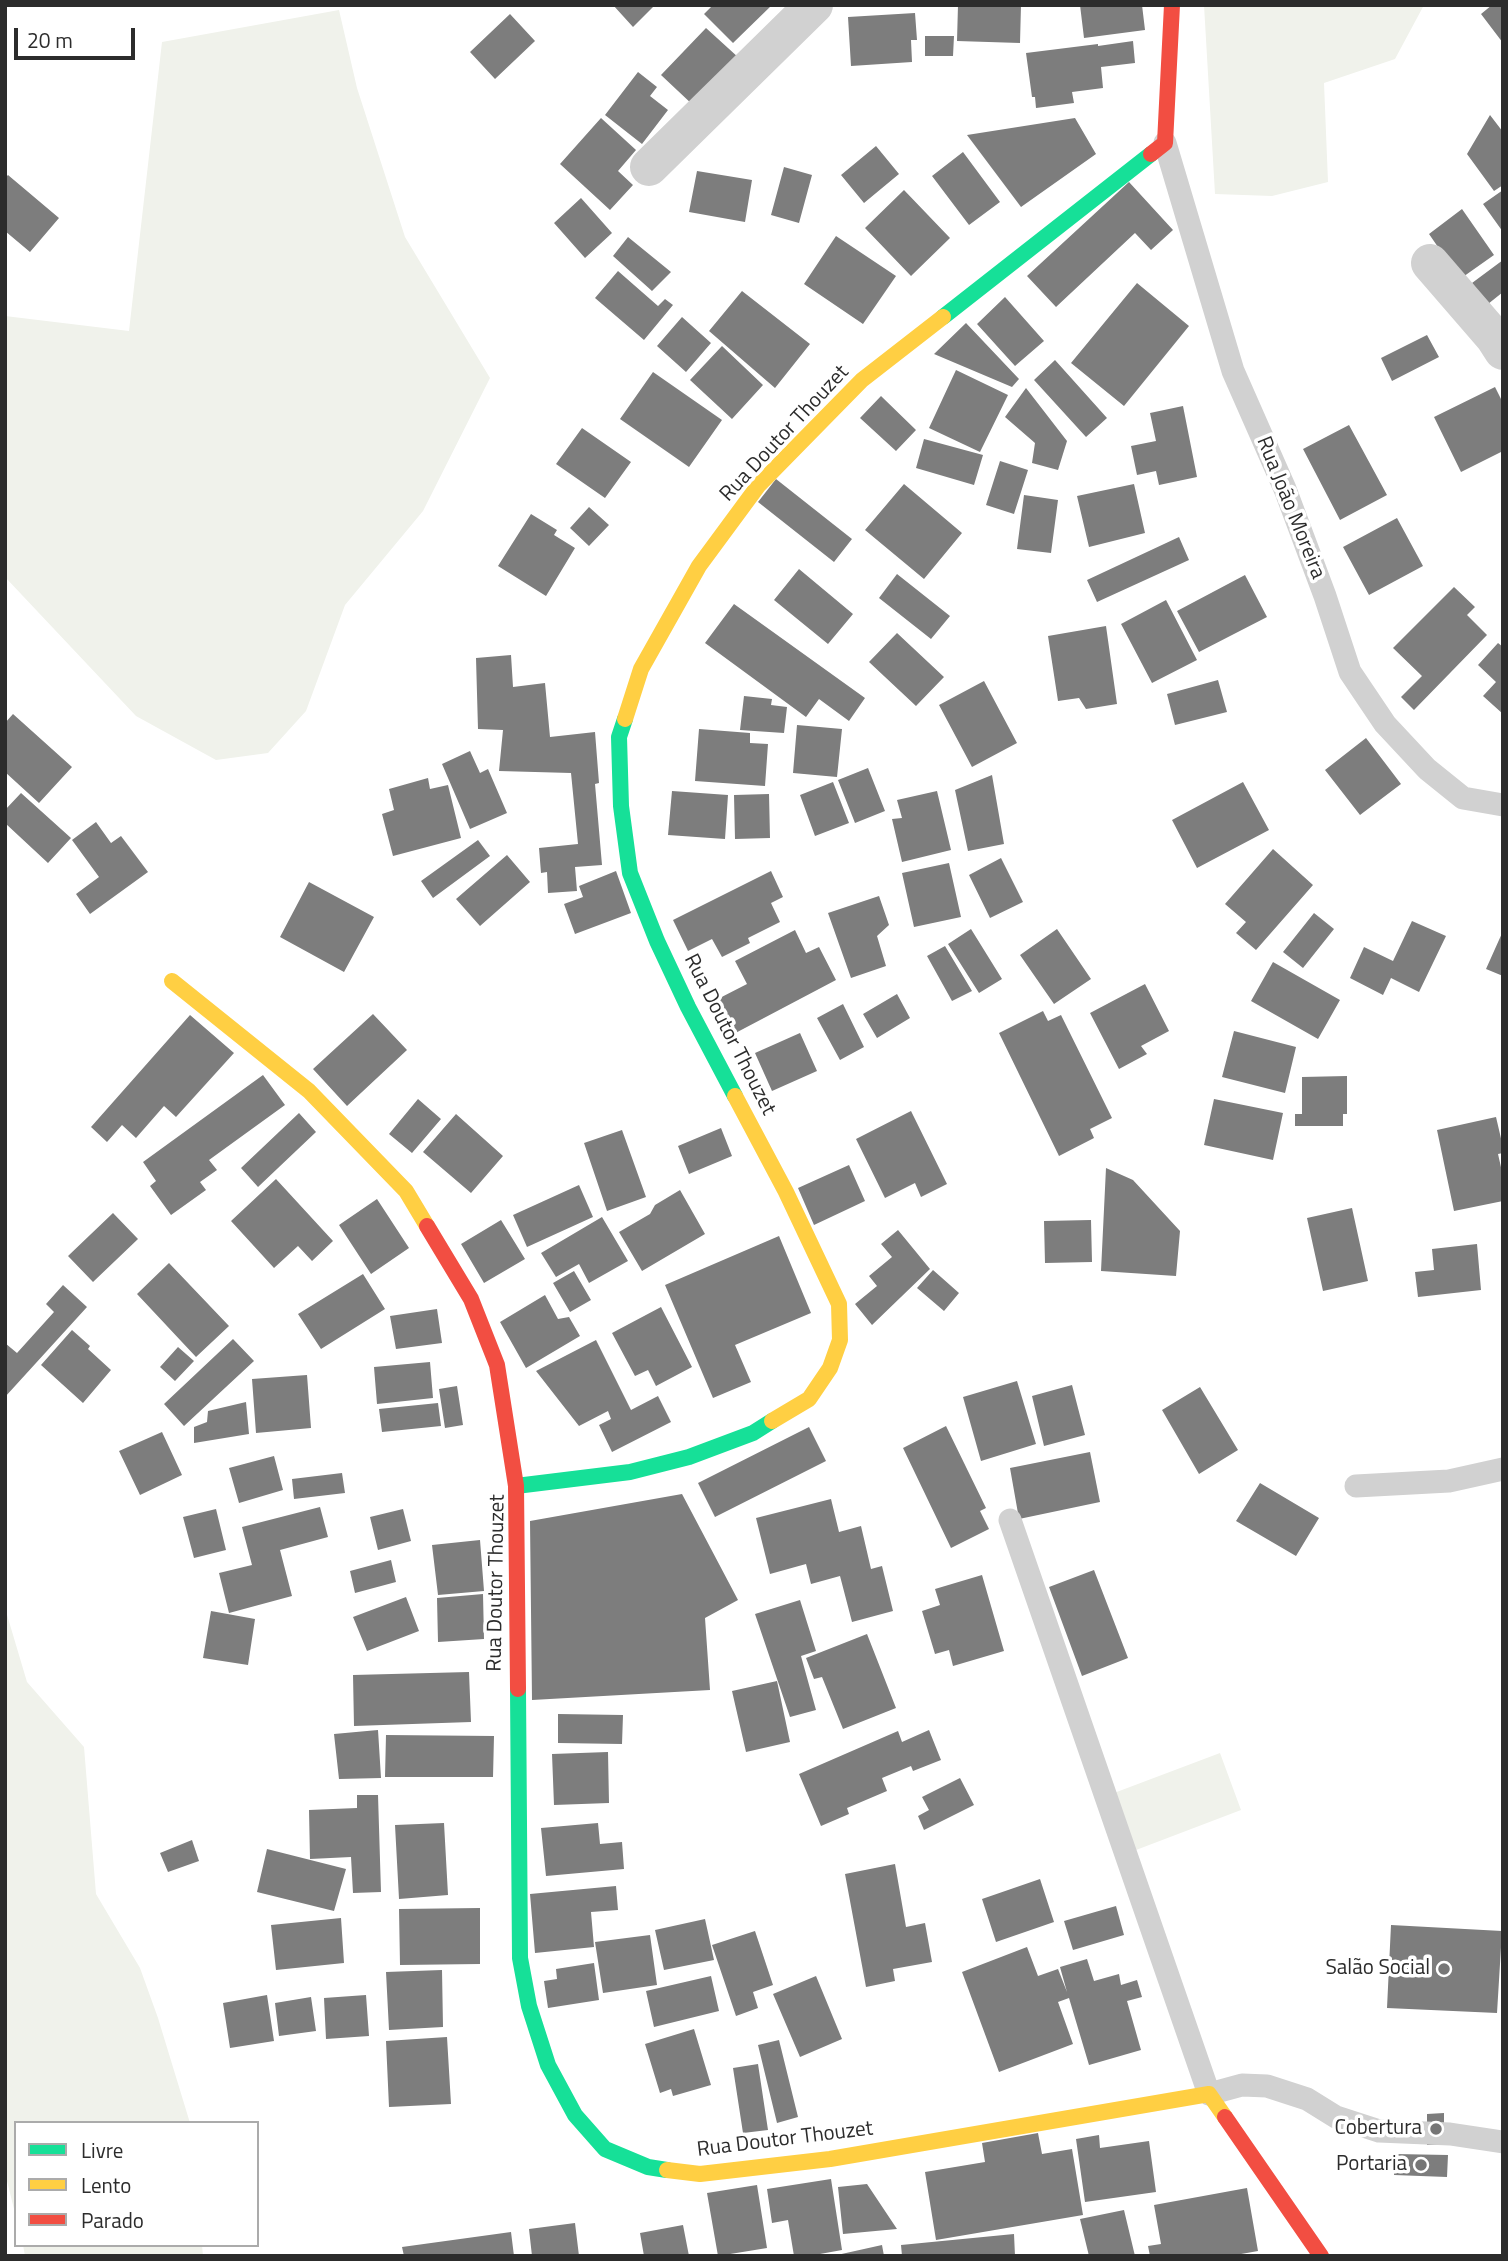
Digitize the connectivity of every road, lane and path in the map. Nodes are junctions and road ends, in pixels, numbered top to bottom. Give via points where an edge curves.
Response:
1 (814, 5) edge
2 (1172, 5) edge
3 (1165, 143) junction
4 (649, 167) dead end
5 (1430, 263) dead end
6 (1503, 351) edge
7 (1503, 805) edge
8 (172, 981) dead end
9 (1503, 1469) edge
10 (516, 1486) junction
11 (1356, 1486) dead end
12 (1010, 1520) dead end
13 (1209, 2094) junction
14 (1503, 2142) edge
15 (1321, 2256) edge

1 - 4 street
2 - 3 street
3 - 7 lane, Rua João Moreira via 1233,371 1285,489 1350,672 1385,724 1427,769 1463,798
3 - 10 street, Rua Doutor Thouzet via 862,380 758,486 699,566 640,669 619,737 621,806 630,873 688,1007 786,1192 839,1304 840,1340 830,1368 809,1399 753,1433 689,1457 630,1472
5 - 6 street
8 - 10 street via 309,1091 406,1191 471,1299 496,1365
9 - 11 lane via 1449,1480
10 - 13 street, Rua Doutor Thouzet via 520,1958 548,2065 575,2115 605,2149 648,2167 700,2174 830,2159
12 - 13 lane
13 - 14 lane via 1242,2085 1267,2086 1379,2131
13 - 15 street

